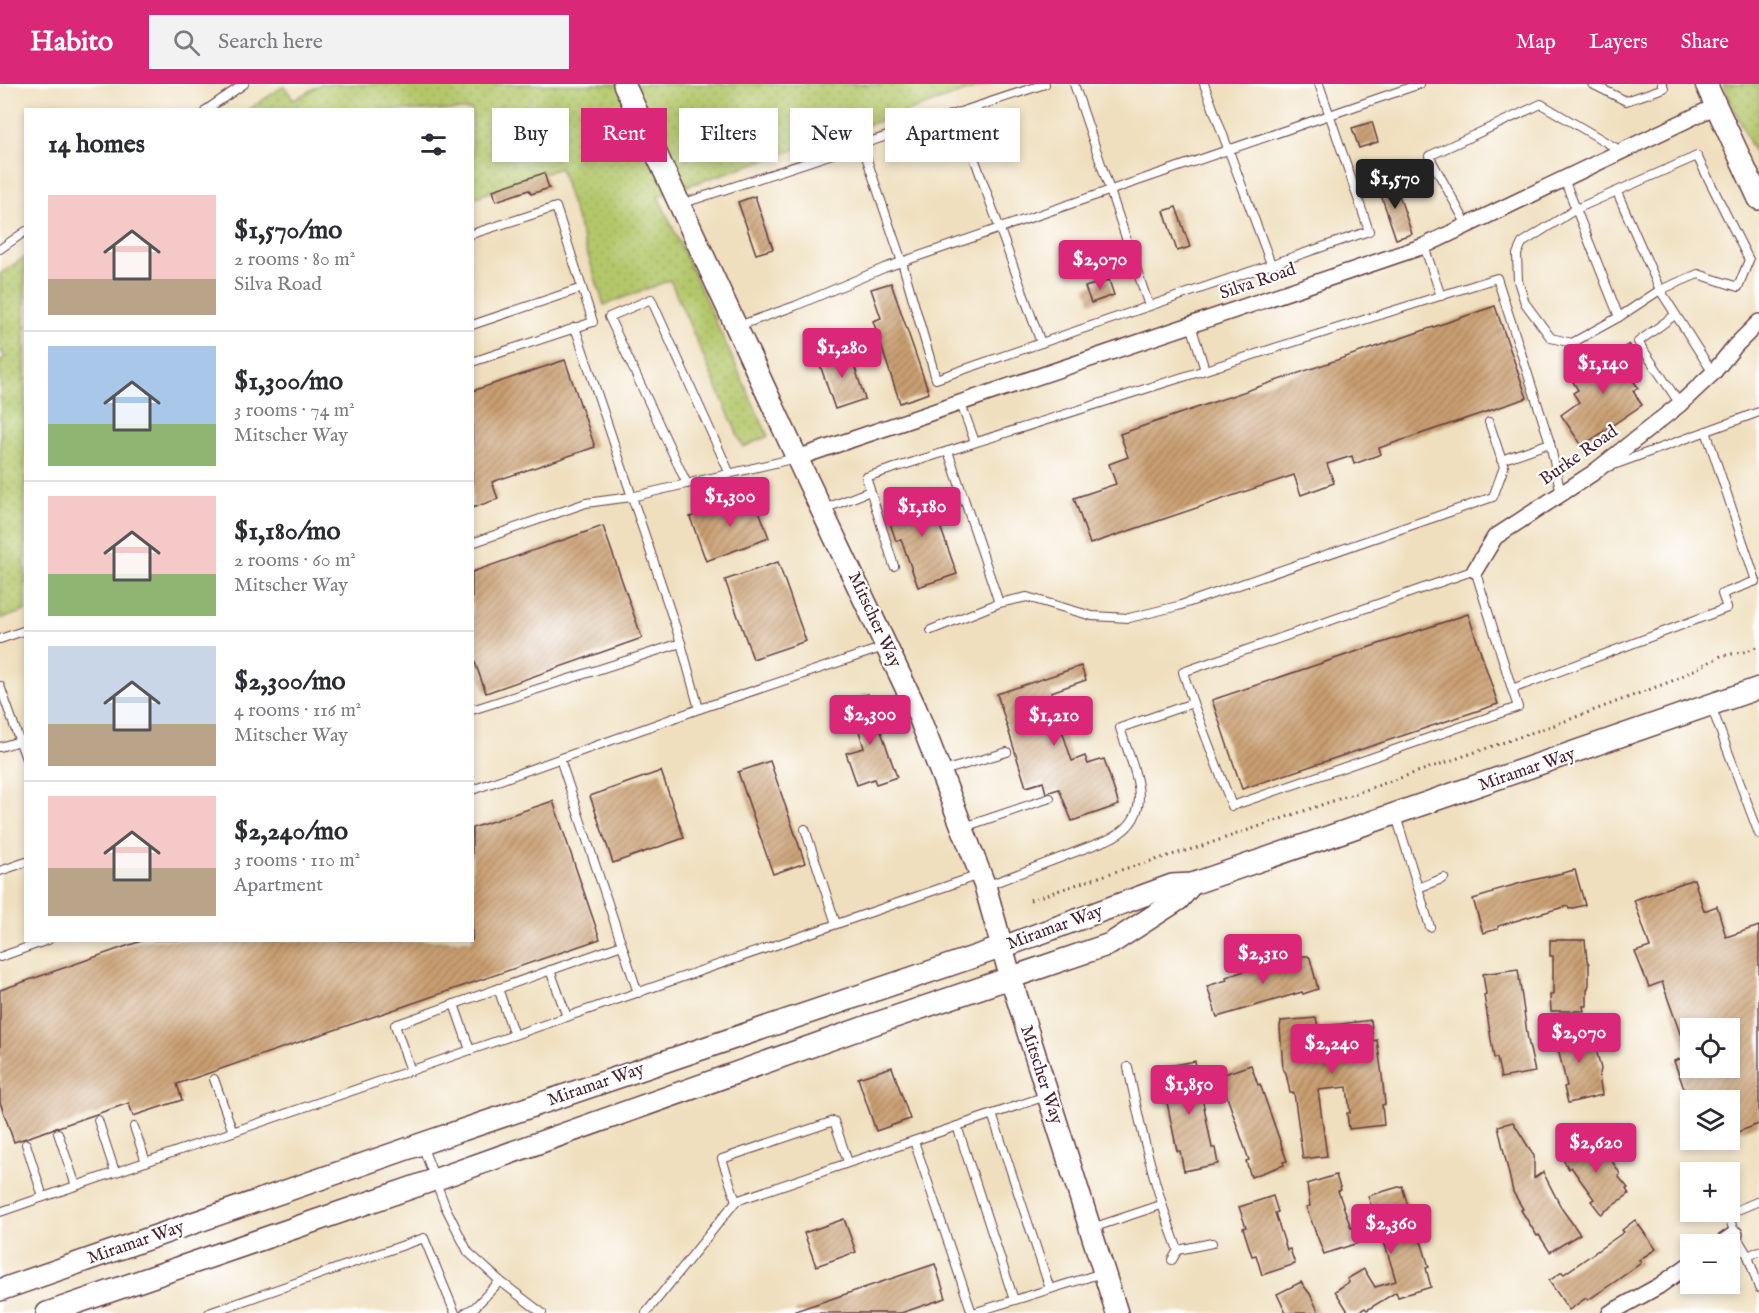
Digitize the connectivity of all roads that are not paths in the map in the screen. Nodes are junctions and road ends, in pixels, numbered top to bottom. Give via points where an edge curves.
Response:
1 (244, 84) edge
2 (624, 84) edge
3 (1045, 84) edge
4 (1074, 84) edge
5 (1204, 84) edge
6 (1319, 84) edge
7 (1420, 84) edge
8 (1592, 84) edge
9 (1662, 84) edge
10 (1706, 84) edge
11 (1716, 106) junction
12 (209, 108) edge
13 (973, 108) edge
14 (1329, 115) junction
15 (1227, 151) junction
16 (1621, 152) junction
17 (809, 162) edge
18 (868, 162) edge
19 (976, 162) edge
20 (1564, 179) junction
21 (1112, 191) junction
22 (1617, 192) junction
23 (1759, 199) edge
24 (679, 204) junction
25 (1576, 209) junction
26 (1467, 225) junction
27 (1001, 228) junction
28 (24, 232) edge
29 (474, 233) edge
30 (1425, 246) junction
31 (0, 249) edge
32 (902, 262) junction
33 (1271, 264) junction
34 (582, 288) junction
35 (1660, 290) junction
36 (1441, 296) junction
37 (1149, 306) junction
38 (1675, 315) junction
39 (609, 317) junction
40 (1618, 317) junction
41 (593, 322) junction
42 (1759, 322) edge
43 (474, 324) edge
44 (1191, 325) junction
45 (736, 326) junction
46 (575, 327) junction
47 (1041, 343) junction
48 (474, 361) edge
49 (1205, 370) junction
50 (1713, 373) junction
51 (961, 404) junction
52 (1680, 404) junction
53 (1759, 412) edge
54 (1489, 422) dead end
55 (1706, 431) junction
56 (975, 442) junction
57 (1550, 443) junction
58 (948, 451) junction
59 (797, 458) junction
60 (1501, 460) junction
61 (1593, 473) junction
62 (730, 474) junction
63 (687, 484) junction
64 (870, 491) junction
65 (1561, 494) junction
66 (632, 497) junction
67 (822, 510) junction
68 (474, 542) edge
69 (894, 566) dead end
70 (1474, 570) junction
71 (999, 603) junction
72 (931, 630) dead end
73 (24, 631) edge
74 (0, 639) edge
75 (681, 643) junction
76 (885, 646) junction
77 (0, 686) edge
78 (1759, 688) edge
79 (1512, 689) junction
80 (1193, 703) junction
81 (1711, 706) junction
82 (474, 709) edge
83 (699, 709) junction
84 (22, 740) edge
85 (0, 747) edge
86 (1007, 752) dead end
87 (560, 759) junction
88 (941, 771) junction
89 (474, 789) edge
90 (1050, 798) dead end
91 (1395, 814) junction
92 (963, 827) junction
93 (805, 829) dead end
94 (1759, 834) edge
95 (24, 863) edge
96 (0, 871) edge
97 (1444, 878) dead end
98 (982, 880) junction
99 (1192, 884) junction
100 (1418, 888) junction
101 (836, 924) junction
102 (1430, 927) dead end
103 (42, 942) edge
104 (622, 945) junction
105 (1003, 947) junction
106 (0, 957) edge
107 (550, 970) junction
108 (1011, 979) junction
109 (498, 988) junction
110 (638, 993) junction
111 (454, 1004) junction
112 (567, 1017) junction
113 (514, 1035) junction
114 (470, 1050) junction
115 (1128, 1067) dead end
116 (411, 1071) junction
117 (214, 1078) dead end
118 (1047, 1095) junction
119 (992, 1114) junction
120 (98, 1120) dead end
121 (957, 1126) junction
122 (134, 1127) dead end
123 (233, 1132) junction
124 (58, 1133) dead end
125 (914, 1141) junction
126 (26, 1144) dead end
127 (421, 1144) junction
128 (146, 1162) junction
129 (848, 1162) junction
130 (115, 1172) junction
131 (434, 1180) junction
132 (76, 1186) junction
133 (43, 1197) junction
134 (736, 1201) junction
135 (1759, 1201) edge
136 (1161, 1205) junction
137 (0, 1212) edge
138 (1090, 1229) junction
139 (1736, 1234) edge
140 (1740, 1241) edge
141 (1212, 1243) dead end
142 (1178, 1250) junction
143 (1759, 1251) edge
144 (1748, 1256) junction
145 (1172, 1260) dead end
146 (1680, 1271) edge
147 (1104, 1272) junction
148 (500, 1281) junction
149 (1759, 1288) edge
150 (1050, 1289) junction
151 (0, 1290) edge
152 (1014, 1300) junction
153 (476, 1310) edge
154 (47, 1313) edge
155 (209, 1313) edge
156 (455, 1313) edge
157 (465, 1313) edge
158 (542, 1313) edge
159 (646, 1313) edge
160 (972, 1313) edge
161 (1117, 1313) edge
162 (1610, 1313) edge

1 - 12 lane
2 - 24 main road, Mitscher Way
3 - 13 lane
4 - 21 lane
5 - 15 lane
6 - 14 lane
7 - 14 lane
8 - 9 lane via 1626,101 1664,88
10 - 11 main road
11 - 16 street, Silva Road
11 - 23 main road
14 - 15 lane
14 - 33 lane via 1369,231
15 - 21 lane
15 - 33 lane
16 - 20 street, Silva Road
16 - 26 lane via 1541,105 1428,156
17 - 24 lane
18 - 32 lane
19 - 27 lane
20 - 25 lane
20 - 26 street, Silva Road
21 - 27 lane
21 - 37 lane
22 - 25 lane
22 - 35 lane
22 - 35 lane via 1697,156 1749,260 1737,287 1698,274
24 - 45 main road, Mitscher Way
25 - 40 lane
25 - 40 lane via 1522,243 1517,254 1518,281 1525,303 1551,338 1572,344
26 - 30 street, Silva Road
27 - 32 lane
27 - 47 lane
28 - 31 lane
29 - 34 lane via 556,207
30 - 36 lane
30 - 44 street, Silva Road
32 - 45 lane
32 - 47 lane via 936,379
33 - 37 lane
34 - 41 lane
34 - 43 lane
35 - 38 lane
35 - 40 lane
36 - 49 lane
36 - 57 lane via 1497,278
37 - 47 lane
38 - 50 lane
38 - 52 lane via 1638,342
39 - 41 lane
39 - 62 lane via 651,299
39 - 63 lane
41 - 46 lane
42 - 50 street, Burke Road
44 - 49 lane
44 - 51 street, Silva Road
45 - 59 main road, Mitscher Way
46 - 48 lane
46 - 66 lane
49 - 56 lane
50 - 52 street, Burke Road
51 - 56 lane
51 - 59 street, Silva Road
52 - 61 street, Burke Road
53 - 55 lane
54 - 60 lane
55 - 61 lane
55 - 79 lane via 1756,581 1722,594 1727,608
56 - 58 lane
57 - 60 lane
57 - 65 lane
58 - 64 lane via 866,477
58 - 71 lane
59 - 62 lane
59 - 67 main road, Mitscher Way
60 - 71 lane via 1504,467 1493,497 1178,606 1129,618 1092,616 1027,597
61 - 65 street, Burke Road
62 - 63 lane
63 - 66 lane
64 - 67 lane
64 - 69 lane
65 - 70 street, Burke Road via 1496,537
66 - 68 lane via 586,503
66 - 75 lane
67 - 76 main road, Mitscher Way
70 - 79 lane
70 - 80 lane via 1183,672
71 - 72 lane
73 - 74 lane
75 - 82 lane
75 - 83 lane
76 - 83 lane
76 - 88 main road, Mitscher Way
77 - 84 lane
78 - 81 main road, Miramar Way
79 - 80 lane via 1518,706 1232,806
80 - 98 lane via 1120,728 1140,803 1136,816 1119,835
81 - 91 main road, Miramar Way
81 - 94 lane
83 - 87 lane
84 - 85 lane
86 - 88 lane
87 - 89 lane
87 - 104 lane
88 - 92 main road, Mitscher Way
90 - 92 lane
91 - 99 main road, Miramar Way
91 - 100 lane
92 - 98 main road, Mitscher Way
93 - 101 lane
95 - 96 lane
97 - 100 lane
98 - 101 lane
98 - 105 main road, Mitscher Way
99 - 105 main road, Miramar Way via 1172,885
99 - 108 main road, Miramar Way via 1178,900 1110,944
100 - 102 lane
101 - 110 lane
103 - 106 lane
104 - 107 lane
104 - 110 lane
105 - 108 main road, Mitscher Way
105 - 127 main road, Miramar Way
107 - 109 lane
107 - 112 lane
108 - 118 main road, Mitscher Way
108 - 131 main road, Miramar Way
109 - 111 lane
109 - 113 lane
110 - 112 lane
111 - 114 lane
111 - 116 lane via 395,1024
112 - 113 lane
113 - 114 lane
114 - 116 lane
115 - 136 lane
116 - 123 lane
117 - 123 lane
118 - 119 lane
118 - 138 main road, Mitscher Way
119 - 121 lane
119 - 150 lane
120 - 130 lane
121 - 125 lane
121 - 152 lane
122 - 128 lane
123 - 128 lane
124 - 132 lane
125 - 129 lane
125 - 160 lane
126 - 133 lane
127 - 131 lane
127 - 151 main road, Miramar Way
128 - 130 lane
129 - 134 lane
129 - 134 lane via 834,1120 722,1159
130 - 132 lane
131 - 148 lane via 468,1252
131 - 154 main road, Miramar Way
132 - 133 lane
133 - 137 lane
134 - 159 lane
135 - 139 lane via 1728,1214
136 - 138 lane
136 - 142 lane
138 - 147 main road, Mitscher Way
140 - 144 lane
141 - 142 lane
142 - 145 lane
143 - 144 lane
144 - 149 lane
146 - 162 street
147 - 150 lane
147 - 161 main road, Mitscher Way
148 - 153 lane
148 - 158 lane
150 - 152 lane
152 - 160 lane
153 - 157 lane
155 - 156 lane via 424,1239

